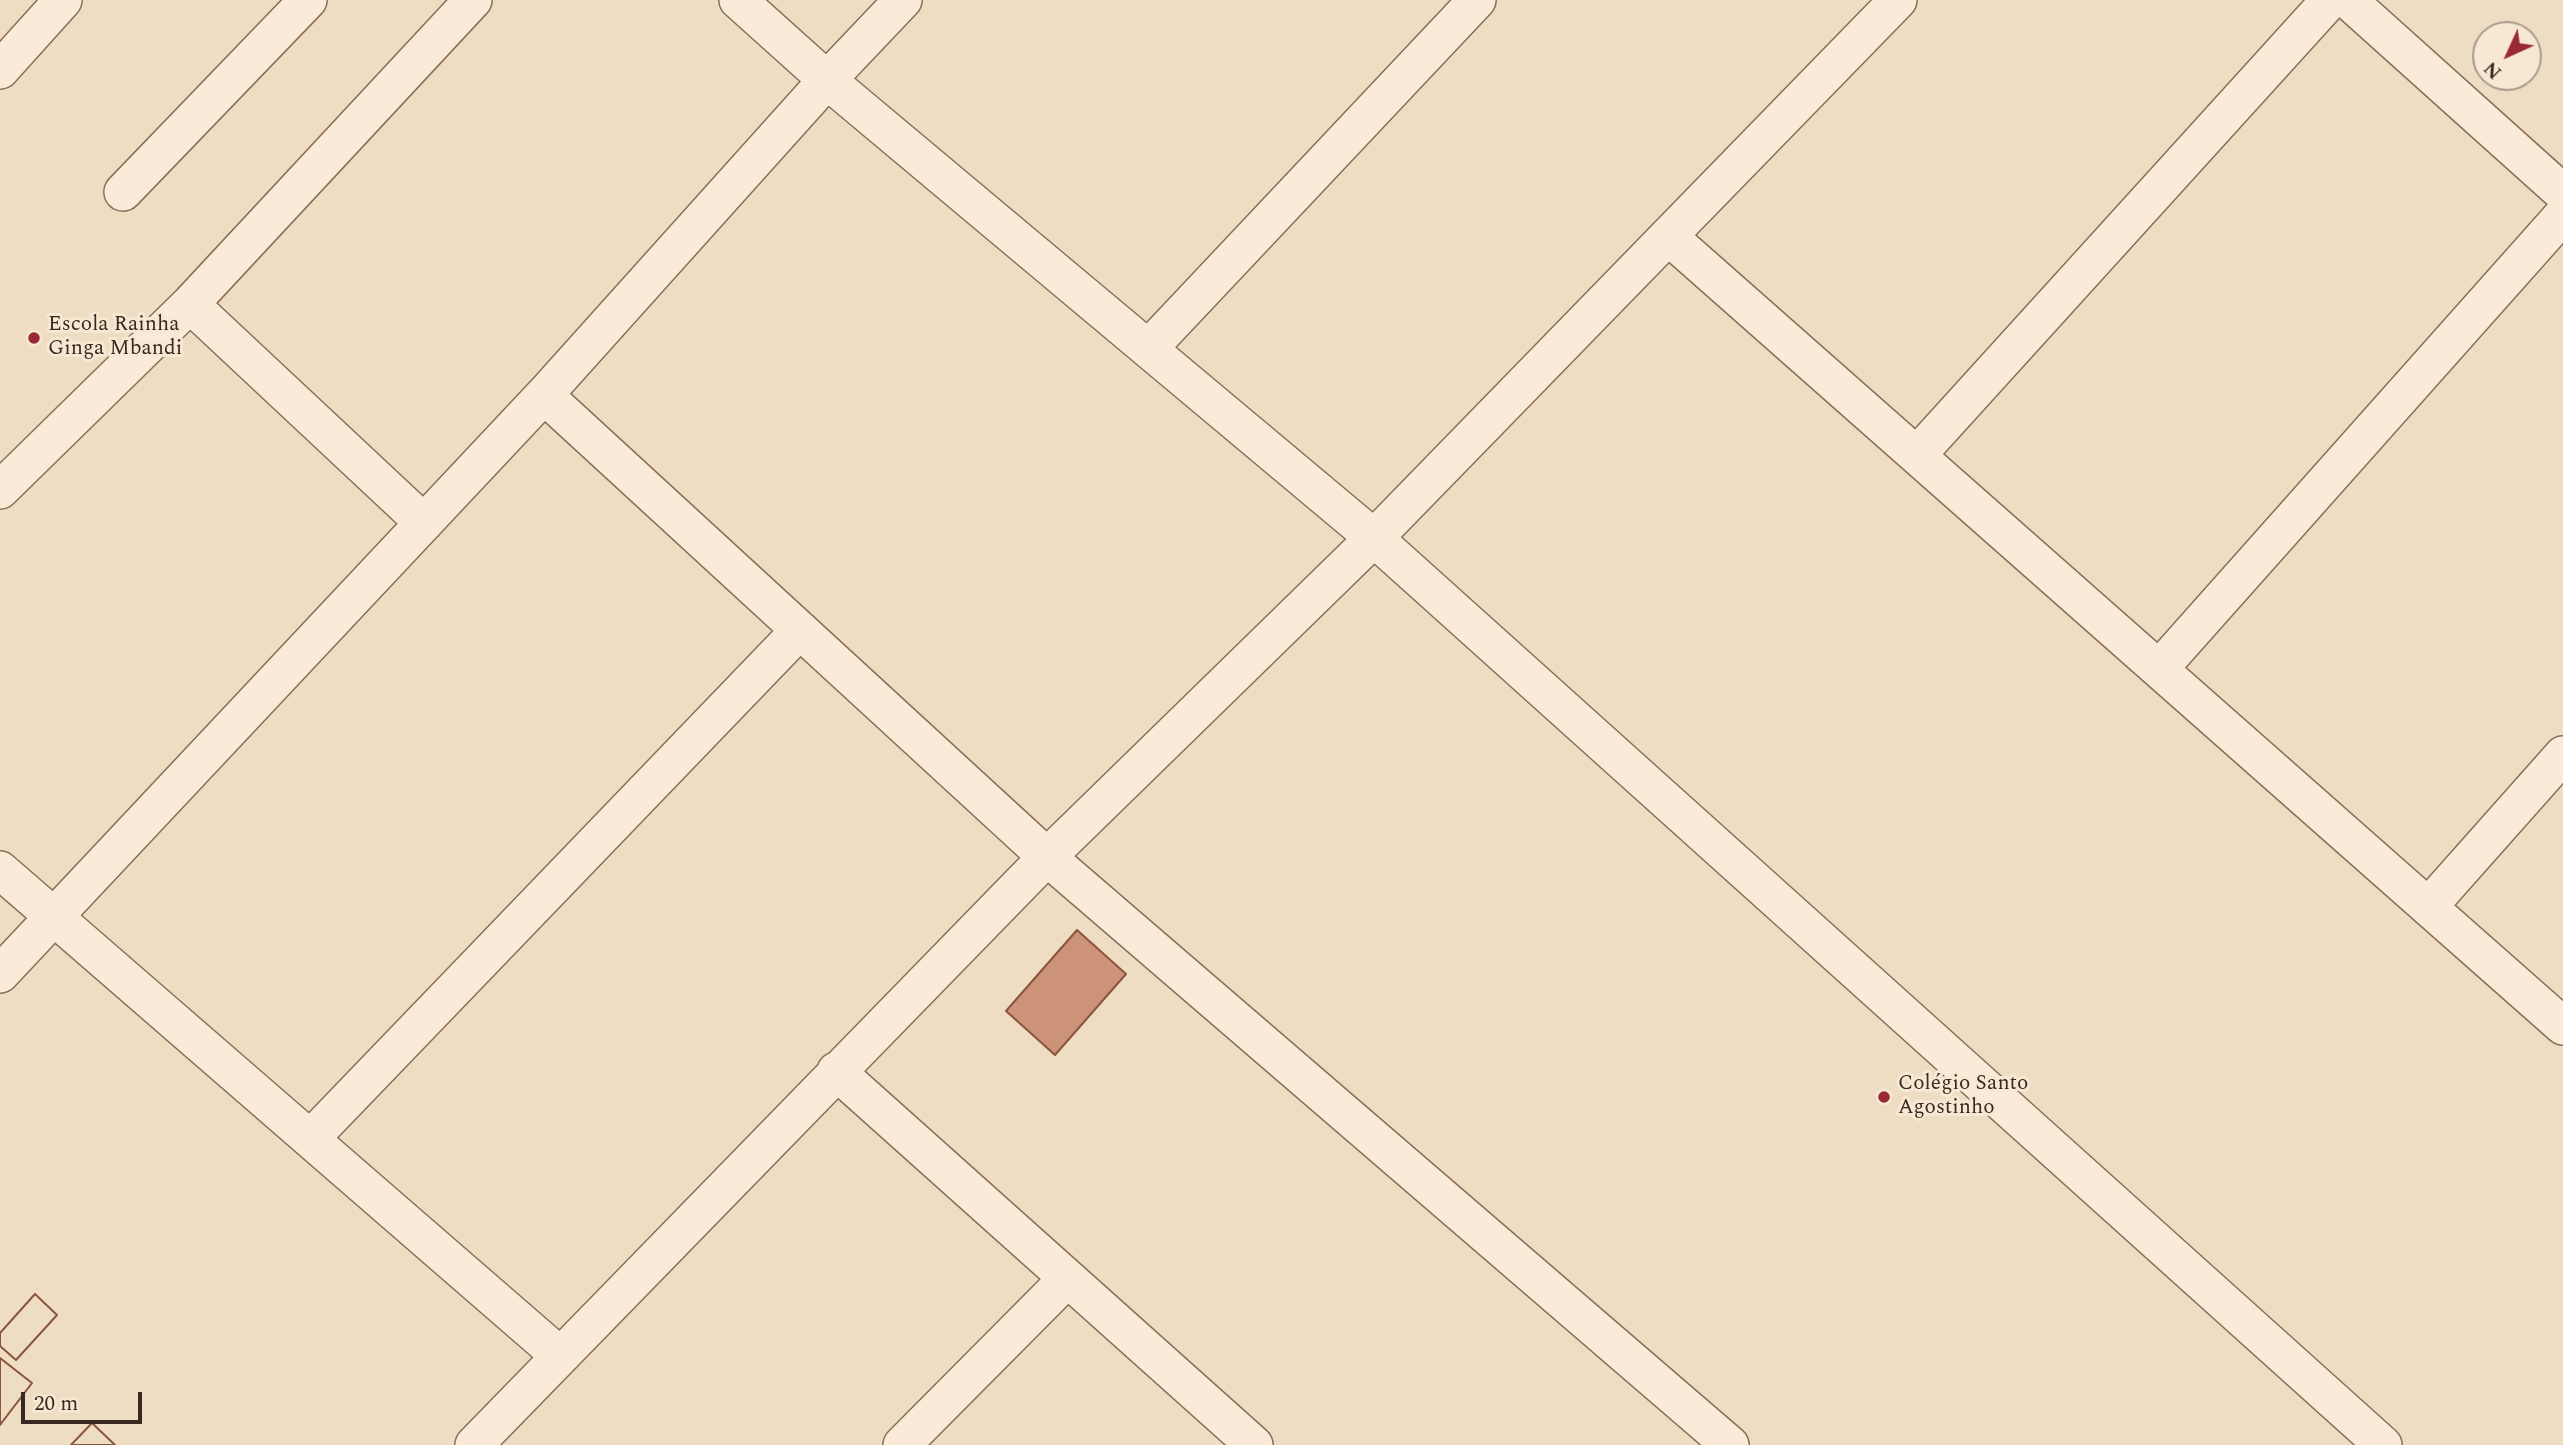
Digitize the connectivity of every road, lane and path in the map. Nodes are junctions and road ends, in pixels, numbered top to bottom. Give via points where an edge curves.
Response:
1 (63, 0) edge
2 (308, 0) edge
3 (473, 0) edge
4 (738, 0) edge
5 (903, 0) edge
6 (1477, 0) edge
7 (1898, 0) edge
8 (2330, 0) edge
9 (2348, 0) edge
10 (0, 70) edge
11 (827, 80) junction
12 (123, 192) dead end
13 (2563, 193) edge
14 (2563, 215) edge
15 (1668, 236) junction
16 (190, 304) junction
17 (1148, 349) junction
18 (544, 395) junction
19 (1917, 455) junction
20 (0, 490) edge
21 (424, 523) junction
22 (1374, 538) junction
23 (800, 630) junction
24 (2159, 669) junction
25 (2563, 755) edge
26 (1047, 857) junction
27 (0, 870) edge
28 (2428, 907) junction
29 (54, 918) junction
30 (0, 974) edge
31 (2563, 1026) edge
32 (836, 1071) junction
33 (310, 1139) junction
34 (1068, 1279) junction
35 (559, 1355) junction
36 (474, 1445) edge
37 (902, 1445) edge
38 (1254, 1445) edge
39 (1730, 1445) edge
40 (2383, 1445) edge

1 - 10 street
2 - 12 street
3 - 16 street
4 - 11 street
5 - 11 street
6 - 17 street
7 - 15 street
8 - 19 street
9 - 13 street
11 - 17 street
11 - 18 street
14 - 24 street
15 - 19 street
15 - 22 street
16 - 20 street
16 - 21 street
17 - 22 street
18 - 21 street
18 - 23 street
19 - 24 street
21 - 29 street
22 - 26 street
22 - 40 street
23 - 26 street
23 - 33 street
24 - 28 street
25 - 28 street
26 - 32 street
26 - 39 street
27 - 29 street
28 - 31 street
29 - 30 street
29 - 33 street
32 - 34 street
32 - 35 street
33 - 35 street
34 - 37 street
34 - 38 street
35 - 36 street

